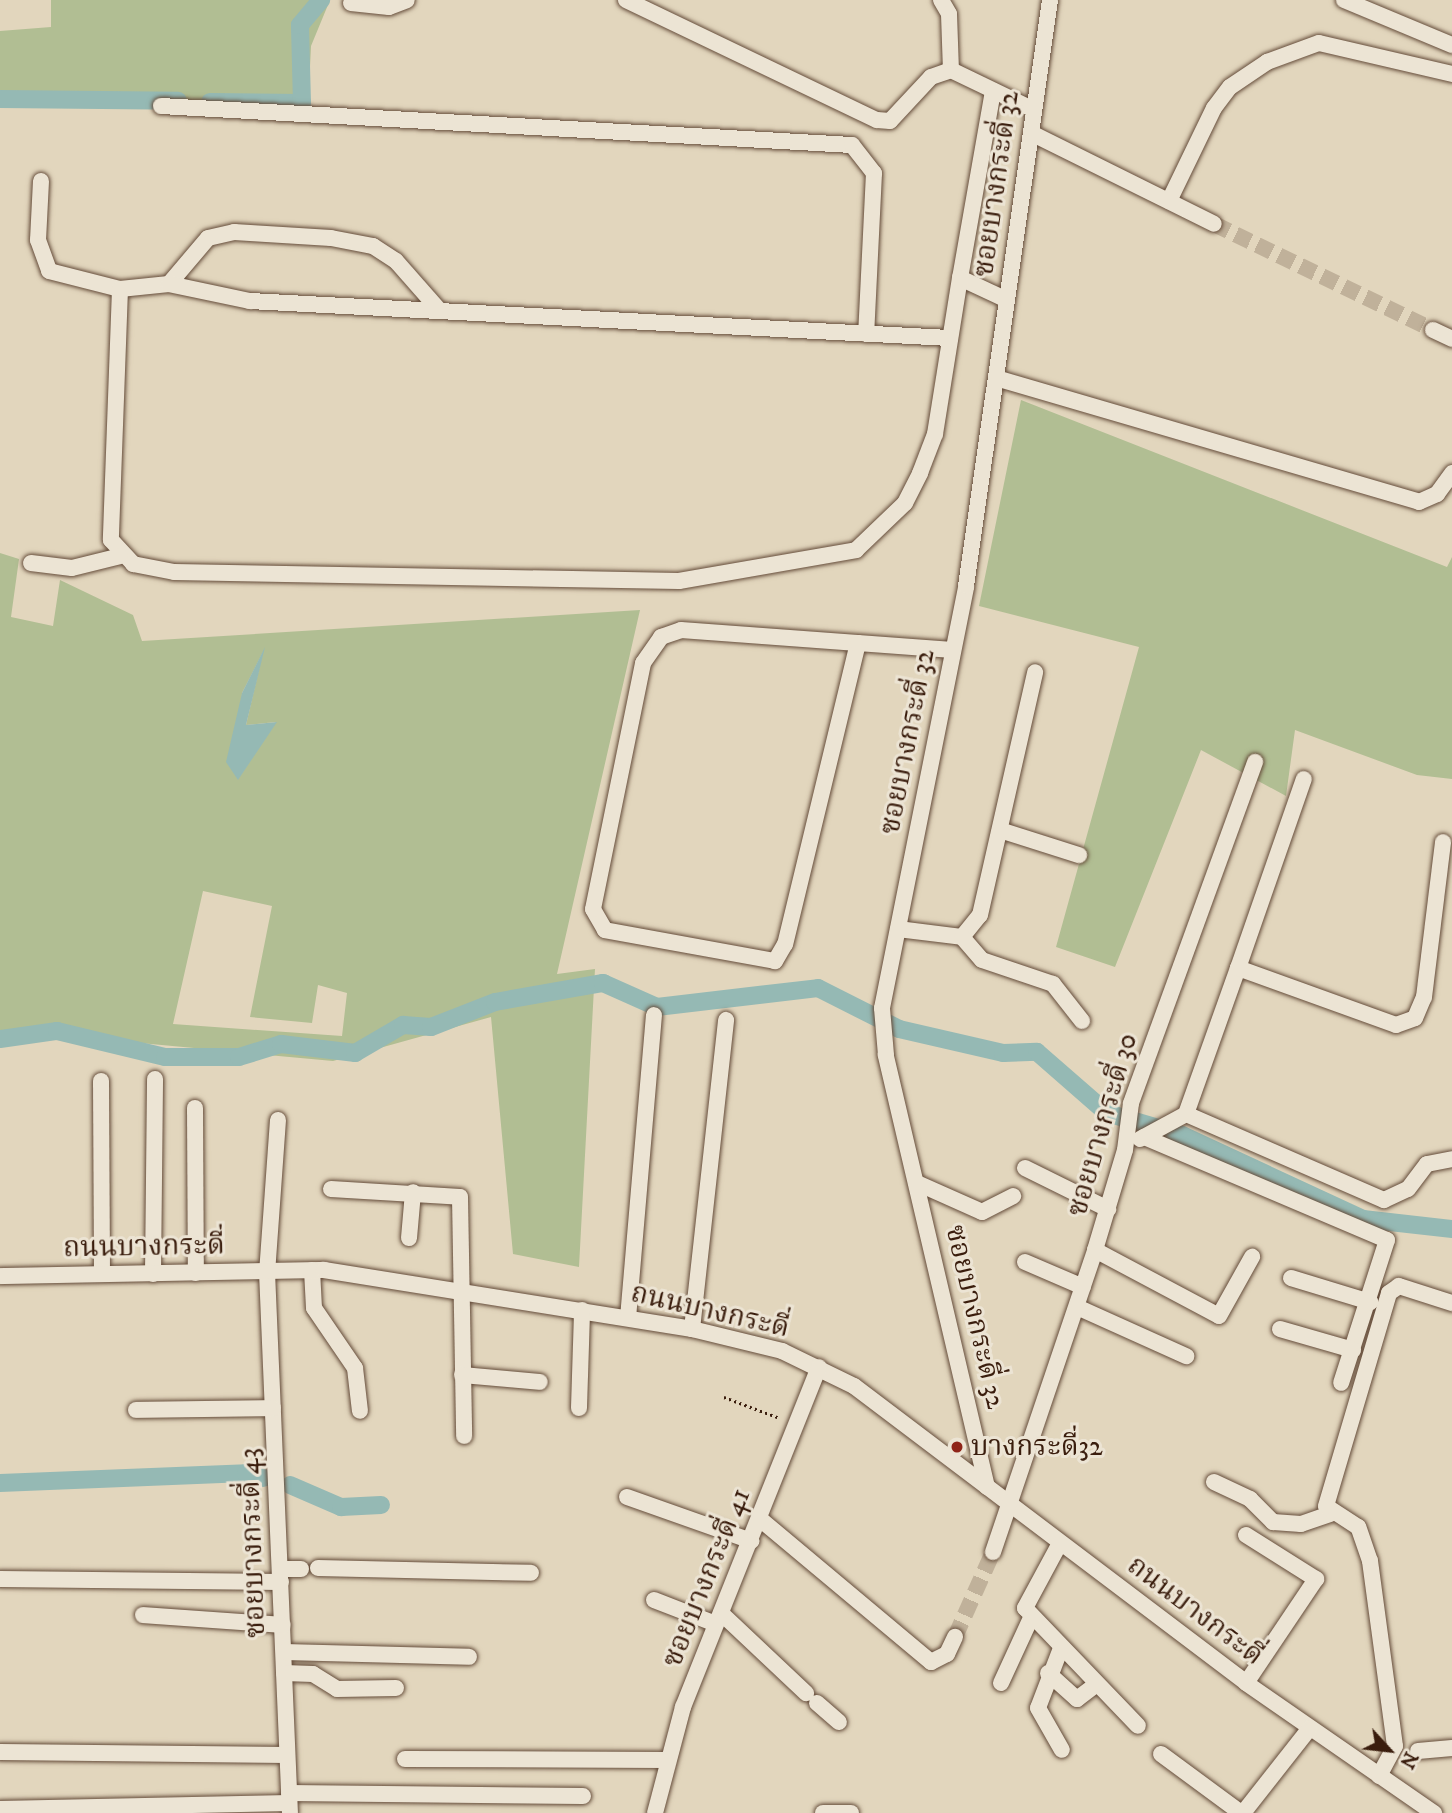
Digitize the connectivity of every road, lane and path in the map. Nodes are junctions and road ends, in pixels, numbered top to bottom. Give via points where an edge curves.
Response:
1 (407, 0) edge
2 (626, 0) edge
3 (941, 0) edge
4 (1051, 0) edge
5 (1344, 0) edge
6 (351, 3) dead end
7 (1452, 45) edge
8 (950, 70) junction
9 (1452, 74) edge
10 (993, 91) junction
11 (161, 106) dead end
12 (1034, 110) junction
13 (1031, 133) junction
14 (41, 181) dead end
15 (1169, 201) junction
16 (1214, 224) tunnel mouth
17 (960, 278) junction
18 (169, 284) junction
19 (120, 289) junction
20 (1007, 300) junction
21 (439, 310) junction
22 (1433, 330) tunnel mouth
23 (866, 334) junction
24 (950, 338) junction
25 (1452, 339) edge
26 (996, 377) junction
27 (1452, 473) edge
28 (120, 556) junction
29 (31, 563) dead end
30 (858, 643) junction
31 (953, 650) junction
32 (1035, 672) dead end
33 (1255, 762) dead end
34 (1304, 779) dead end
35 (1000, 830) junction
36 (1443, 842) dead end
37 (1079, 855) dead end
38 (898, 929) junction
39 (962, 937) junction
40 (1238, 968) junction
41 (654, 1015) dead end
42 (726, 1020) dead end
43 (1082, 1021) dead end
44 (155, 1079) dead end
45 (101, 1081) dead end
46 (195, 1108) dead end
47 (1186, 1114) junction
48 (278, 1119) dead end
49 (1144, 1136) junction
50 (1125, 1150) junction
51 (1452, 1159) edge
52 (1025, 1168) dead end
53 (917, 1184) junction
54 (331, 1189) dead end
55 (413, 1192) junction
56 (1013, 1196) dead end
57 (1108, 1209) junction
58 (409, 1238) dead end
59 (1095, 1250) junction
60 (1252, 1257) dead end
61 (1025, 1262) dead end
62 (312, 1270) junction
63 (267, 1272) junction
64 (196, 1273) junction
65 (102, 1274) junction
66 (153, 1274) junction
67 (0, 1276) edge
68 (1291, 1278) dead end
69 (1083, 1287) junction
70 (459, 1288) junction
71 (1370, 1302) junction
72 (1452, 1303) edge
73 (1077, 1307) junction
74 (582, 1310) junction
75 (628, 1318) junction
76 (692, 1329) junction
77 (1280, 1329) dead end
78 (1353, 1350) junction
79 (1186, 1356) dead end
80 (819, 1367) junction
81 (462, 1375) junction
82 (540, 1382) dead end
83 (1341, 1383) dead end
84 (724, 1397) dead end
85 (274, 1408) junction
86 (579, 1408) dead end
87 (136, 1409) dead end
88 (360, 1411) dead end
89 (797, 1424) junction
90 (464, 1436) dead end
91 (1214, 1482) dead end
92 (987, 1487) junction
93 (627, 1497) dead end
94 (1011, 1506) junction
95 (1330, 1514) junction
96 (760, 1519) junction
97 (1246, 1535) dead end
98 (751, 1541) junction
99 (1060, 1543) junction
100 (993, 1552) tunnel mouth
101 (318, 1568) dead end
102 (301, 1569) dead end
103 (531, 1573) dead end
104 (281, 1576) junction
105 (0, 1579) edge
106 (654, 1600) dead end
107 (143, 1615) dead end
108 (719, 1618) junction
109 (1030, 1620) junction
110 (283, 1625) junction
111 (955, 1637) tunnel mouth
112 (1062, 1648) junction
113 (284, 1652) junction
114 (470, 1657) dead end
115 (284, 1673) junction
116 (1048, 1673) junction
117 (1001, 1683) dead end
118 (1246, 1683) junction
119 (1097, 1684) junction
120 (396, 1689) dead end
121 (839, 1722) dead end
122 (1138, 1726) dead end
123 (1310, 1729) junction
124 (1452, 1748) edge
125 (1062, 1750) dead end
126 (1418, 1751) dead end
127 (0, 1752) edge
128 (1161, 1754) dead end
129 (287, 1755) junction
130 (405, 1759) dead end
131 (667, 1760) junction
132 (1379, 1776) junction
133 (583, 1796) dead end
134 (289, 1803) edge
135 (0, 1809) edge
136 (655, 1813) edge
137 (823, 1813) edge
138 (851, 1813) edge
139 (1242, 1813) edge
140 (1434, 1813) edge

1 - 6 street via 389,7
2 - 8 street via 877,121 890,121 930,78
3 - 8 street via 951,24
4 - 12 street, ซอยบางกระดี่ 32
5 - 7 street
8 - 10 street
9 - 15 street via 1319,43 1267,62 1230,87 1214,108
10 - 12 street
10 - 17 street
11 - 23 street via 852,145 874,173
12 - 13 street, ซอยบางกระดี่ 32
13 - 15 street
13 - 20 street, ซอยบางกระดี่ 32
14 - 19 street via 38,240 49,271
15 - 16 street
17 - 20 street
17 - 24 street
18 - 19 street
18 - 21 street via 250,301
18 - 21 street via 208,238 234,232 331,238 373,246 396,261
19 - 28 street via 111,540
20 - 26 street, ซอยบางกระดี่ 32
21 - 23 street
22 - 25 street
23 - 24 street
24 - 28 street via 935,434 905,503 856,550 837,555 786,558 679,581 174,572
26 - 27 street via 1419,502 1437,494
26 - 31 street, ซอยบางกระดี่ 32
28 - 29 street via 72,568
30 - 30 street via 681,630 650,649 593,909 606,930 775,961 785,944
30 - 31 street
31 - 38 street, ซอยบางกระดี่ 32
32 - 35 street
33 - 50 street, ซอยบางกระดี่ 30 via 1130,1108
34 - 40 street
35 - 37 street
35 - 39 street via 980,915
36 - 40 street via 1424,998 1407,1024
38 - 39 street
38 - 53 street, ซอยบางกระดี่ 32 via 882,1029
39 - 43 street via 982,960 1053,984
40 - 47 street
41 - 75 street
42 - 76 street
44 - 66 street
45 - 65 street
46 - 64 street
47 - 49 street
47 - 51 street via 1384,1200 1408,1189 1427,1164
48 - 63 street, ซอยบางกระดี่ 43
49 - 50 street
49 - 71 street via 1387,1240
50 - 57 street, ซอยบางกระดี่ 30
52 - 57 street
53 - 56 street via 982,1212
53 - 92 street, ซอยบางกระดี่ 32
54 - 55 street
55 - 58 street
55 - 70 street via 460,1197 465,1209
57 - 59 street, ซอยบางกระดี่ 30
59 - 60 street via 1219,1315
59 - 69 street, ซอยบางกระดี่ 30
61 - 69 street
62 - 63 street, ถนนบางกระดี่
62 - 70 street, ถนนบางกระดี่
62 - 88 street via 314,1308 355,1368
63 - 64 street, ถนนบางกระดี่
63 - 85 street, ซอยบางกระดี่ 43
64 - 66 street, ถนนบางกระดี่
65 - 66 street, ถนนบางกระดี่
65 - 67 street, ถนนบางกระดี่
68 - 71 street
69 - 73 street, ซอยบางกระดี่ 30
70 - 74 street, ถนนบางกระดี่
70 - 81 street
71 - 78 street
72 - 95 street via 1399,1286 1389,1293 1332,1483
73 - 79 street
73 - 94 street, ซอยบางกระดี่ 30
74 - 75 street, ถนนบางกระดี่
74 - 86 street
75 - 76 street, ถนนบางกระดี่
76 - 80 street, ถนนบางกระดี่
77 - 78 street
78 - 83 street
80 - 89 street, ซอยบางกระดี่ 41
80 - 92 street, ถนนบางกระดี่ via 854,1386
81 - 82 street
81 - 90 street
84 - 89 path
85 - 87 street
85 - 104 street, ซอยบางกระดี่ 43
89 - 96 street, ซอยบางกระดี่ 41
91 - 95 street via 1250,1499 1273,1522 1301,1524
92 - 94 street, ถนนบางกระดี่
93 - 98 street
94 - 99 street, ถนนบางกระดี่
94 - 100 street, ซอยบางกระดี่ 30
95 - 132 street via 1358,1527 1370,1561 1395,1746
96 - 98 street, ซอยบางกระดี่ 41
96 - 111 street via 931,1662 947,1654
97 - 118 street via 1316,1579
98 - 108 street, ซอยบางกระดี่ 41
99 - 109 street via 1026,1596
99 - 118 street, ถนนบางกระดี่
101 - 103 street
102 - 104 street
104 - 105 street
104 - 110 street, ซอยบางกระดี่ 43
106 - 108 street
107 - 110 street
108 - 121 street
108 - 131 street, ซอยบางกระดี่ 41
109 - 112 street
109 - 117 street
110 - 113 street, ซอยบางกระดี่ 43
112 - 116 street
112 - 119 street
113 - 114 street
113 - 115 street, ซอยบางกระดี่ 43
115 - 120 street via 313,1674 337,1689
115 - 129 street, ซอยบางกระดี่ 43
116 - 119 street via 1077,1699
116 - 125 street via 1038,1708
118 - 123 street, ถนนบางกระดี่
119 - 122 street
123 - 132 street, ถนนบางกระดี่
123 - 139 street
124 - 126 street
127 - 129 street
128 - 139 street
129 - 134 street, ซอยบางกระดี่ 43
130 - 131 street
131 - 136 street, ซอยบางกระดี่ 41
132 - 140 street, ถนนบางกระดี่
133 - 134 street
134 - 135 street
137 - 138 street

